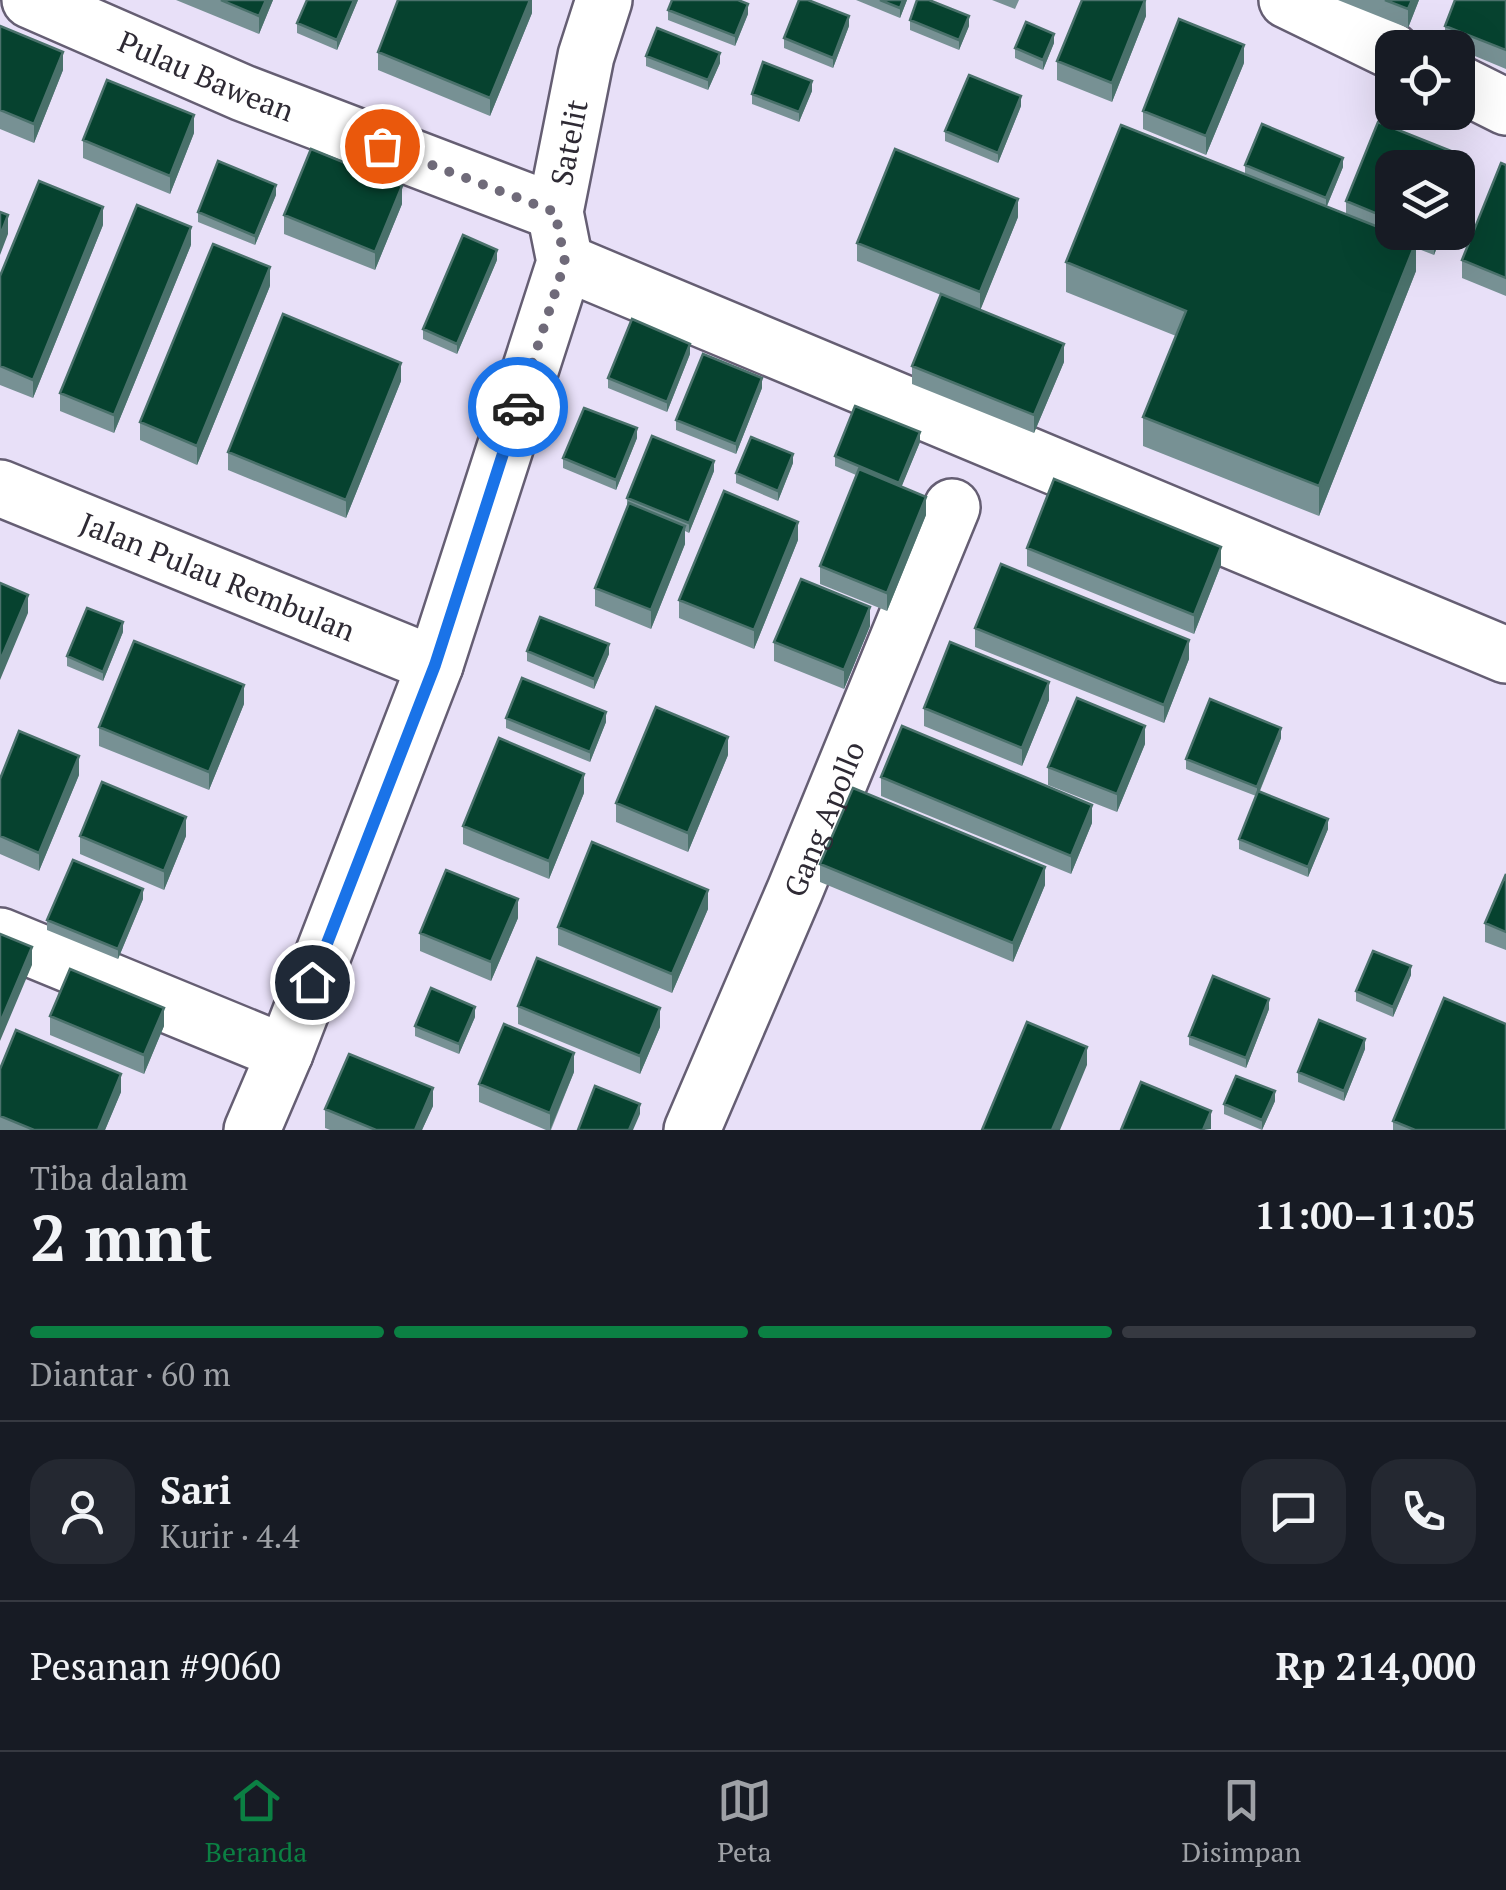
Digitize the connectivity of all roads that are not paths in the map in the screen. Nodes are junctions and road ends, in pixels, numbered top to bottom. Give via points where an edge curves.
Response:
1 (30, 0) edge
2 (604, 0) edge
3 (1287, 0) edge
4 (1375, 43) edge
5 (1475, 91) edge
6 (1506, 106) edge
7 (560, 237) junction
8 (0, 488) edge
9 (952, 507) dead end
10 (1506, 655) edge
11 (435, 665) junction
12 (0, 936) edge
13 (286, 1053) junction
14 (252, 1130) edge
15 (692, 1130) edge

1 - 7 street, Pulau Bawean
2 - 7 street, Satelit via 586,56
3 - 4 street
5 - 6 street
7 - 10 street, Pulau Bawean
7 - 11 street, Satelit
8 - 11 street, Jalan Pulau Rembulan
9 - 15 street, Gang Apollo
11 - 13 street, Satelit
12 - 13 street
13 - 14 street, Satelit

